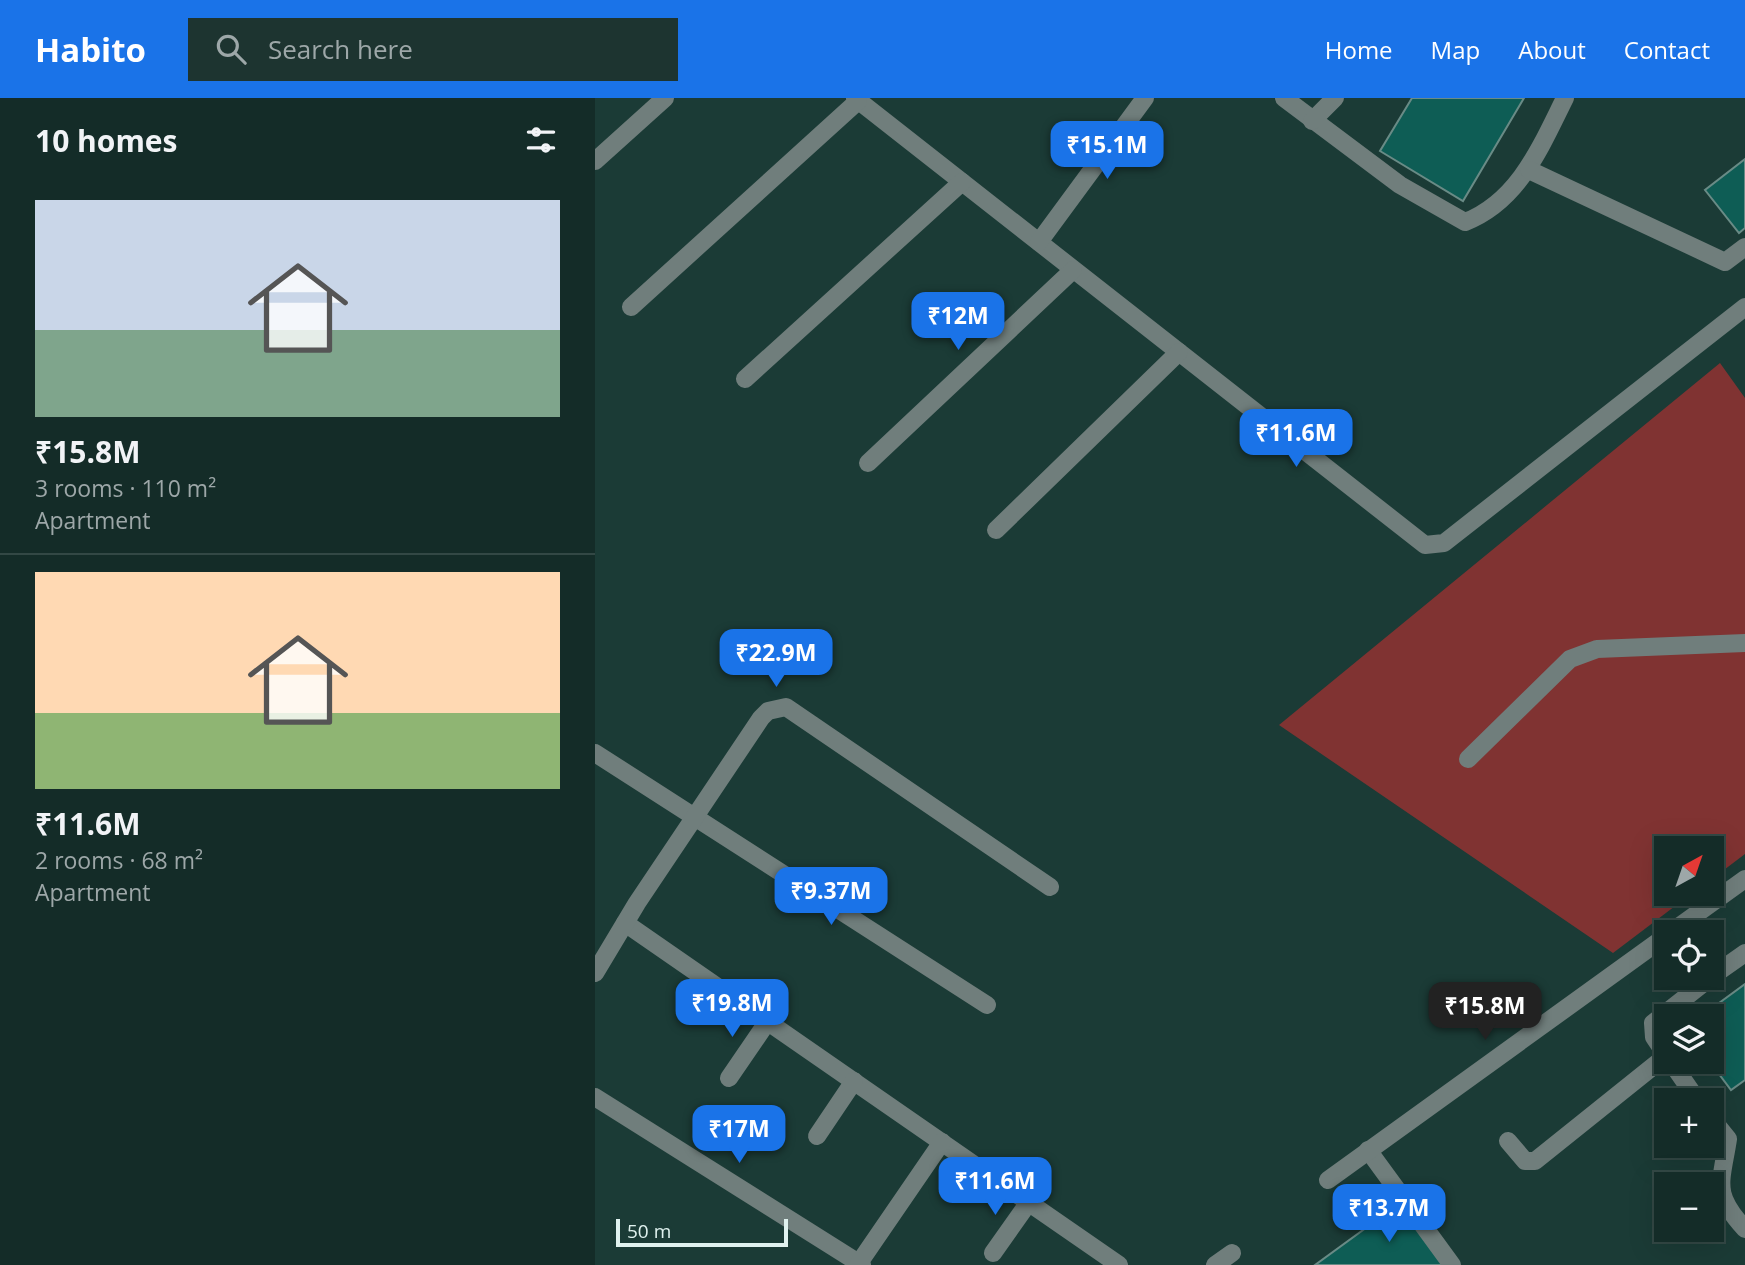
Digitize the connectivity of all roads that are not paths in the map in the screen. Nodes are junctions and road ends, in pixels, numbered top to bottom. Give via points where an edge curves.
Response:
1 (665, 98) edge
2 (1145, 98) edge
3 (1283, 98) edge
4 (1335, 98) edge
5 (1565, 98) edge
6 (857, 99) edge
7 (1312, 121) junction
8 (595, 161) edge
9 (1529, 170) junction
10 (962, 182) junction
11 (1039, 242) junction
12 (1745, 247) edge
13 (1073, 270) junction
14 (631, 307) dead end
15 (1745, 307) edge
16 (1179, 352) junction
17 (745, 379) dead end
18 (868, 463) dead end
19 (996, 530) dead end
20 (1745, 643) edge
21 (595, 753) edge
22 (1468, 759) dead end
23 (695, 816) junction
24 (1745, 879) edge
25 (1050, 887) dead end
26 (1688, 920) edge
27 (625, 923) junction
28 (1654, 944) edge
29 (1745, 953) edge
30 (1724, 968) edge
31 (595, 972) edge
32 (1696, 990) edge
33 (1677, 1004) edge
34 (987, 1005) dead end
35 (768, 1021) junction
36 (1654, 1066) edge
37 (729, 1078) dead end
38 (854, 1081) junction
39 (595, 1097) edge
40 (1724, 1134) edge
41 (817, 1136) dead end
42 (1508, 1141) dead end
43 (942, 1142) junction
44 (1368, 1150) junction
45 (1328, 1180) dead end
46 (1029, 1202) junction
47 (1745, 1229) edge
48 (1232, 1253) dead end
49 (993, 1254) dead end
50 (860, 1264) edge
51 (1119, 1265) edge
52 (1215, 1265) edge
53 (1452, 1265) edge

1 - 8 street
2 - 11 street
3 - 7 street
4 - 7 street
5 - 9 street
6 - 10 street
6 - 14 street
7 - 9 street via 1401,185 1465,222 1494,204
9 - 12 street via 1725,262
10 - 11 street
10 - 17 street
11 - 13 street
13 - 16 street
13 - 18 street
15 - 16 street via 1434,547 1425,545
16 - 19 street
20 - 22 street via 1597,649 1570,659
21 - 23 street
23 - 25 street via 761,718 768,711 786,707
23 - 27 street
23 - 34 street
24 - 26 street
27 - 31 street
27 - 35 street
28 - 44 street
29 - 30 street
32 - 33 street
35 - 37 street
35 - 38 street
36 - 42 street via 1535,1161 1525,1161
38 - 41 street
38 - 43 street
39 - 50 street
40 - 47 street via 1728,1139 1722,1200
43 - 46 street
43 - 50 street
44 - 45 street
44 - 53 street
46 - 49 street
46 - 51 street
48 - 52 street

